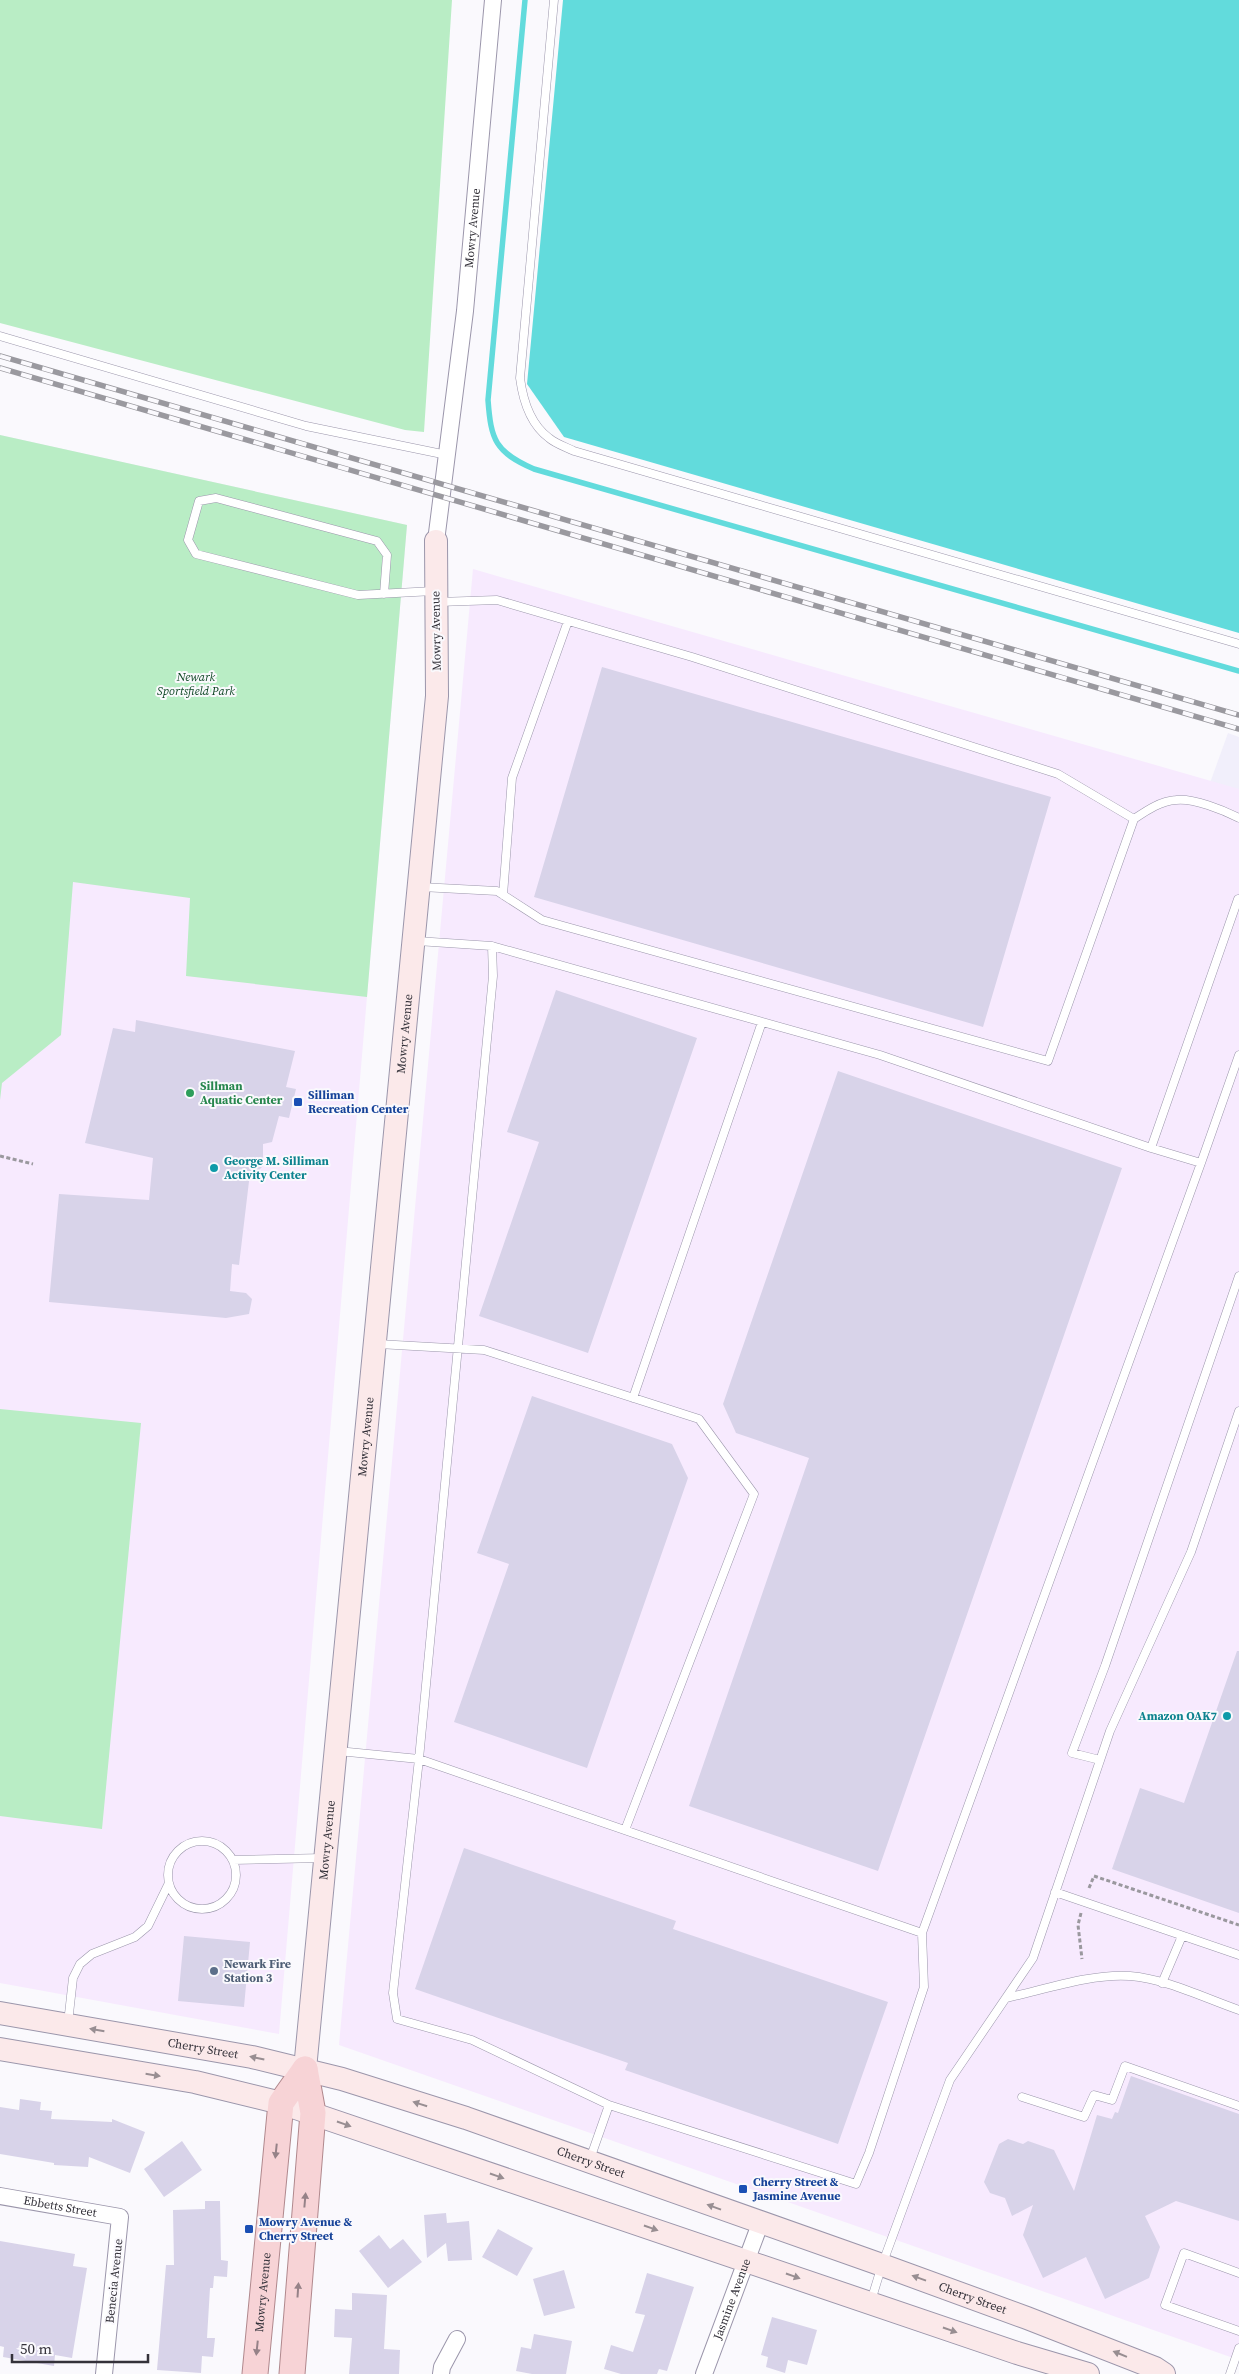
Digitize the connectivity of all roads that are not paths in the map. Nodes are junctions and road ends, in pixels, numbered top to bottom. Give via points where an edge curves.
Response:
1 (493, 0) edge
2 (554, 0) edge
3 (0, 336) edge
4 (447, 455) junction
5 (436, 541) joint
6 (384, 594) junction
7 (436, 597) junction
8 (568, 621) junction
9 (1239, 644) edge
10 (1239, 818) edge
11 (1134, 819) junction
12 (419, 887) junction
13 (504, 896) junction
14 (1239, 901) edge
15 (414, 941) junction
16 (492, 946) junction
17 (762, 1022) junction
18 (1239, 1054) edge
19 (1151, 1148) junction
20 (1201, 1163) junction
21 (1239, 1276) edge
22 (375, 1344) junction
23 (456, 1348) junction
24 (634, 1398) junction
25 (1239, 1411) edge
26 (336, 1750) junction
27 (419, 1759) junction
28 (1100, 1760) junction
29 (625, 1830) junction
30 (325, 1858) junction
31 (232, 1860) junction
32 (168, 1885) junction
33 (1056, 1892) junction
34 (922, 1933) junction
35 (1182, 1936) junction
36 (1239, 1955) edge
37 (1162, 1983) junction
38 (1006, 1998) junction
39 (1239, 2010) edge
40 (0, 2013) edge
41 (68, 2024) junction
42 (0, 2049) edge
43 (305, 2069) junction
44 (1022, 2097) dead end
45 (281, 2103) junction
46 (609, 2105) junction
47 (1239, 2106) edge
48 (313, 2113) junction
49 (589, 2163) junction
50 (0, 2196) edge
51 (120, 2217) joint
52 (760, 2224) junction
53 (746, 2260) junction
54 (882, 2265) junction
55 (1239, 2273) edge
56 (870, 2303) junction
57 (1239, 2331) edge
58 (457, 2340) dead end
59 (1239, 2348) edge
60 (104, 2374) edge
61 (255, 2374) edge
62 (292, 2374) edge
63 (441, 2374) edge
64 (704, 2374) edge
65 (1088, 2374) edge
66 (1164, 2374) edge
67 (1230, 2374) edge

1 - 4 street, Mowry Avenue via 465,311
2 - 9 lane via 520,378 523,402 532,419 549,438 574,451
3 - 4 lane via 306,426
4 - 5 street, Mowry Avenue
5 - 7 main road, Mowry Avenue
6 - 6 lane via 358,595 196,554 188,540 199,501 216,498 377,541 387,556
6 - 7 lane
7 - 8 lane via 497,600
7 - 12 main road, Mowry Avenue via 437,696
8 - 11 lane via 692,657 1058,774
8 - 13 lane via 512,778
10 - 11 lane via 1207,805 1176,800 1154,806
11 - 13 lane via 1048,1061 542,920
12 - 13 lane via 497,891
12 - 15 main road, Mowry Avenue
14 - 19 lane
15 - 16 lane
15 - 22 main road, Mowry Avenue
16 - 17 lane
16 - 23 lane via 493,976
17 - 19 lane via 880,1055
17 - 24 lane
18 - 20 lane
19 - 20 lane
20 - 34 lane
21 - 28 lane via 1072,1753
22 - 23 lane
22 - 26 main road, Mowry Avenue
23 - 24 lane via 484,1350
23 - 27 lane
24 - 29 lane via 699,1419 754,1494
25 - 28 lane via 1191,1552
26 - 27 lane
26 - 30 main road, Mowry Avenue
27 - 29 lane
27 - 46 lane via 393,1993 397,2019 472,2040
28 - 33 lane
29 - 34 lane
30 - 31 lane
30 - 43 main road, Mowry Avenue
31 - 32 lane via 217,1844 206,1841 189,1844 175,1853 167,1874
31 - 32 lane via 236,1882 228,1897 214,1907 203,1910 181,1903
32 - 41 lane via 148,1926 135,1936 92,1954 80,1964 73,1978
33 - 35 lane
33 - 38 lane via 1033,1958
34 - 46 lane via 924,1987 856,2184
35 - 36 lane
35 - 37 lane
37 - 38 lane via 1128,1976 1094,1978
37 - 39 lane
38 - 54 lane via 950,2080
40 - 41 main road, Cherry Street
43 -> 41 main road, Cherry Street
42 -> 45 main road via 195,2082
43 - 45 main road, Mowry Avenue
43 - 48 main road, Mowry Avenue
49 -> 43 main road, Cherry Street via 466,2118
44 - 47 lane via 1084,2117 1094,2094 1112,2100 1125,2066
45 - 48 main road
45 -> 61 main road, Mowry Avenue
46 - 49 lane
48 -> 53 main road
62 -> 48 main road, Mowry Avenue
52 -> 49 main road, Cherry Street
50 - 51 street, Ebbetts Street
51 - 60 street, Benecia Avenue
52 - 53 street, Jasmine Avenue
52 - 54 main road, Cherry Street
53 -> 56 main road
53 - 64 street, Jasmine Avenue
54 - 56 lane
66 -> 54 main road, Cherry Street via 1027,2318
55 - 57 lane via 1184,2253 1165,2305
56 -> 65 main road
58 - 63 street
59 - 67 lane

